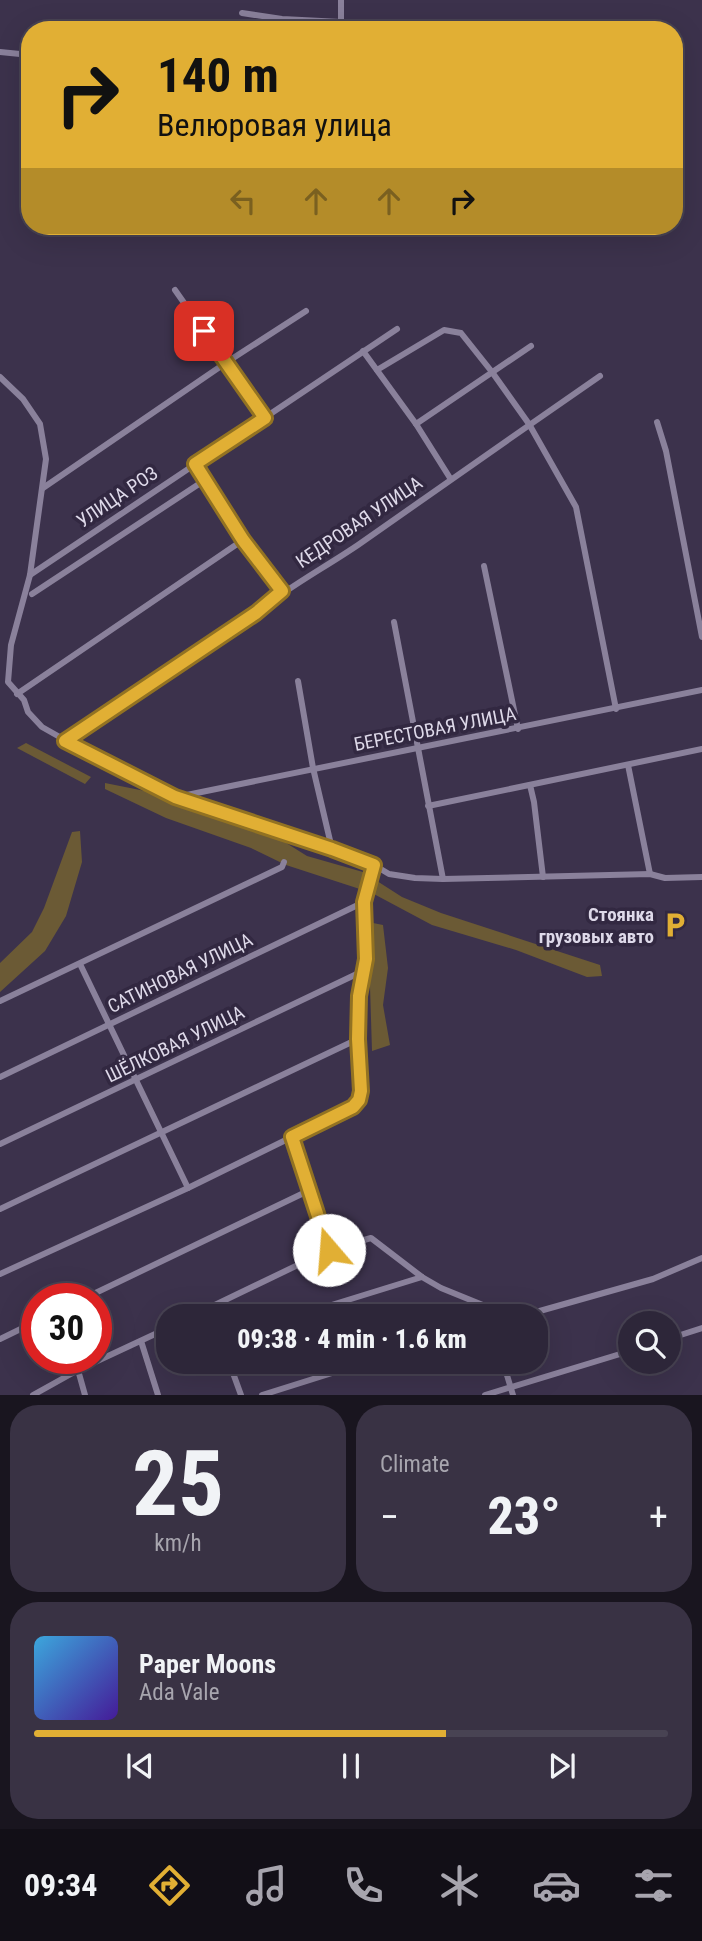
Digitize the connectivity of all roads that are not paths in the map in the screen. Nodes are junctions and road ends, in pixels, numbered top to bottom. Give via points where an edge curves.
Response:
1 (341, 0) edge
2 (242, 13) dead end
3 (321, 21) edge
4 (341, 21) edge
5 (0, 52) edge
6 (21, 54) edge
7 (175, 290) dead end
8 (306, 311) dead end
9 (397, 329) dead end
10 (531, 346) dead end
11 (363, 351) junction
12 (226, 362) junction
13 (377, 370) junction
14 (492, 372) junction
15 (600, 376) dead end
16 (0, 377) edge
17 (265, 418) junction
18 (657, 422) dead end
19 (416, 424) junction
20 (529, 424) junction
21 (195, 464) junction
22 (450, 478) junction
23 (205, 480) junction
24 (43, 488) junction
25 (243, 540) junction
26 (484, 566) dead end
27 (30, 575) junction
28 (282, 591) junction
29 (32, 593) dead end
30 (394, 622) dead end
31 (702, 637) edge
32 (298, 681) dead end
33 (702, 690) edge
34 (17, 694) junction
35 (616, 709) junction
36 (518, 729) junction
37 (65, 741) junction
38 (417, 749) junction
39 (702, 749) edge
40 (628, 765) junction
41 (313, 768) junction
42 (530, 785) junction
43 (175, 797) junction
44 (428, 806) junction
45 (332, 849) junction
46 (284, 863) dead end
47 (374, 865) junction
48 (650, 874) junction
49 (543, 877) junction
50 (702, 877) edge
51 (443, 879) junction
52 (364, 902) junction
53 (80, 964) junction
54 (363, 971) junction
55 (0, 1001) edge
56 (109, 1025) junction
57 (358, 1039) junction
58 (0, 1076) edge
59 (136, 1080) junction
60 (162, 1132) junction
61 (292, 1137) junction
62 (0, 1144) edge
63 (188, 1188) junction
64 (310, 1190) junction
65 (0, 1209) edge
66 (329, 1250) junction
67 (702, 1258) edge
68 (0, 1275) edge
69 (422, 1277) junction
70 (112, 1285) edge
71 (217, 1304) edge
72 (335, 1304) edge
73 (473, 1304) edge
74 (548, 1309) edge
75 (702, 1328) edge
76 (21, 1329) edge
77 (156, 1334) edge
78 (681, 1335) edge
79 (0, 1339) edge
80 (141, 1341) junction
81 (112, 1354) edge
82 (618, 1355) edge
83 (71, 1374) edge
84 (79, 1374) edge
85 (233, 1374) edge
86 (329, 1374) edge
87 (507, 1374) edge
88 (511, 1387) junction
89 (33, 1395) edge
90 (85, 1395) edge
91 (158, 1395) edge
92 (241, 1395) edge
93 (262, 1395) edge
94 (485, 1395) edge
95 (513, 1395) edge

1 - 4 street
2 - 3 street
5 - 6 street
7 - 12 street
8 - 12 street
9 - 11 street, УЛИЦА РОЗ
10 - 14 street
11 - 13 street
11 - 17 street, УЛИЦА РОЗ
12 - 17 street
12 - 24 street
13 - 14 street via 444,330 461,333
13 - 19 street
14 - 19 street
14 - 20 street
15 - 20 street, КЕДРОВАЯ УЛИЦА
16 - 24 street via 40,424 46,459
17 - 21 street, УЛИЦА РОЗ
18 - 31 street
19 - 22 street
20 - 22 street, КЕДРОВАЯ УЛИЦА
20 - 35 street via 576,507
21 - 23 street
21 - 27 street, УЛИЦА РОЗ
22 - 28 street, КЕДРОВАЯ УЛИЦА via 349,551
23 - 25 street
23 - 29 street, УЛИЦА РОЗ
24 - 27 street
25 - 28 street
25 - 34 street
26 - 36 street
27 - 34 street via 11,645 8,682
28 - 37 street, КЕДРОВАЯ УЛИЦА
30 - 38 street
32 - 41 street
33 - 35 street, БЕРЕСТОВАЯ УЛИЦА
34 - 37 street via 42,727
35 - 36 street, БЕРЕСТОВАЯ УЛИЦА
36 - 38 street, БЕРЕСТОВАЯ УЛИЦА
37 - 43 street
38 - 41 street, БЕРЕСТОВАЯ УЛИЦА
38 - 44 street
39 - 40 street
40 - 42 street
40 - 48 street
41 - 43 street, БЕРЕСТОВАЯ УЛИЦА
41 - 45 street
42 - 44 street
42 - 49 street
43 - 45 street
44 - 51 street
45 - 47 street
46 - 53 street
47 - 51 street via 389,874
47 - 52 street
48 - 49 street
48 - 50 street
49 - 51 street
52 - 54 street
52 - 56 street, САТИНОВАЯ УЛИЦА
53 - 55 street
53 - 56 street
54 - 57 street
54 - 59 street, ШЁЛКОВАЯ УЛИЦА
56 - 58 street, САТИНОВАЯ УЛИЦА
56 - 59 street
57 - 60 street
57 - 61 street via 359,1100
59 - 60 street
59 - 62 street, ШЁЛКОВАЯ УЛИЦА
60 - 63 street
60 - 65 street
61 - 63 street
61 - 64 street
63 - 68 street
64 - 66 street
64 - 70 street
66 - 69 street via 371,1238
66 - 71 street
67 - 74 street via 653,1279
69 - 72 street
69 - 73 street
75 - 78 street
76 - 79 street
77 - 80 street
80 - 81 street
80 - 91 street
82 - 88 street
83 - 89 street
84 - 90 street
85 - 92 street
86 - 93 street
87 - 88 street
88 - 94 street
88 - 95 street

